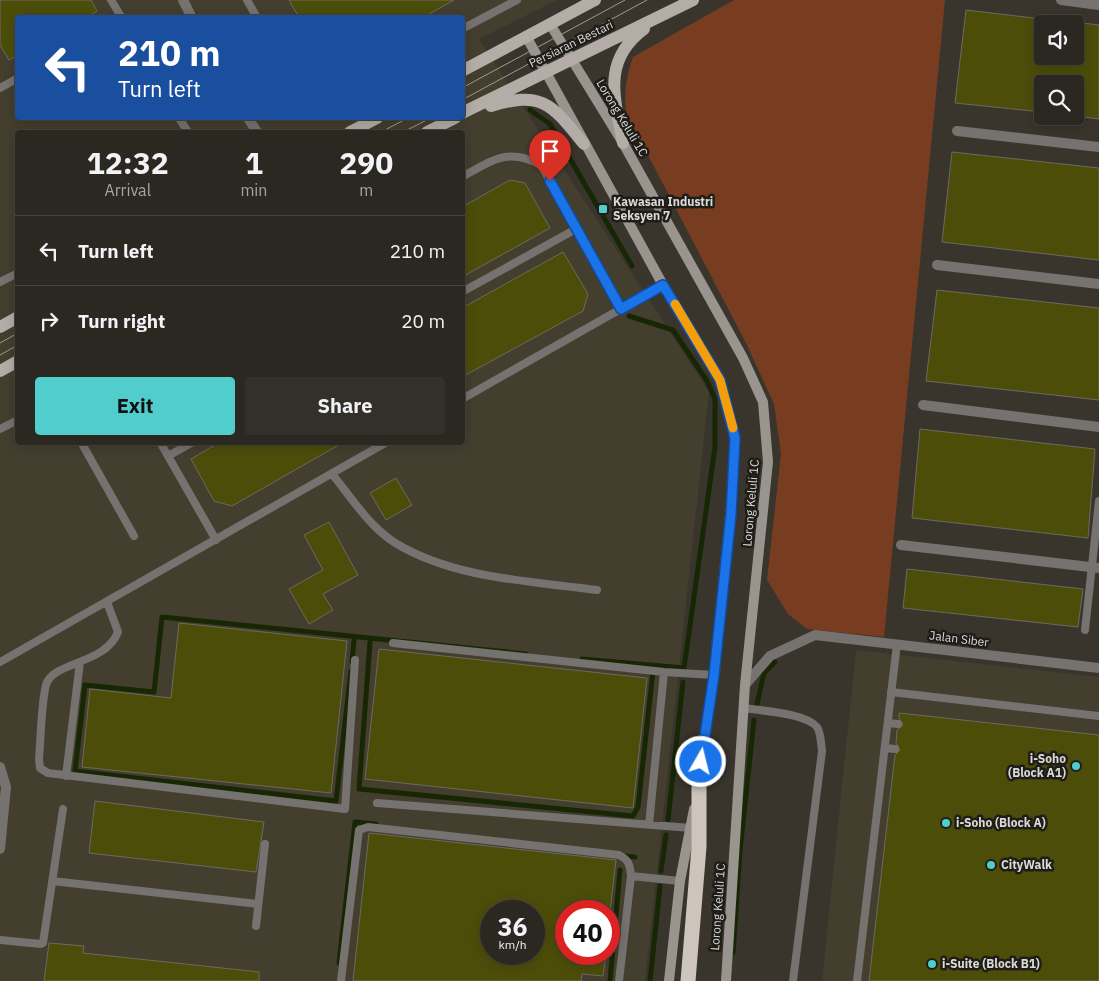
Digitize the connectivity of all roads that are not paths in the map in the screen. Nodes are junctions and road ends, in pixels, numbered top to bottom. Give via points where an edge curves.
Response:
1 (111, 0) edge
2 (183, 0) edge
3 (247, 0) edge
4 (517, 0) edge
5 (594, 0) edge
6 (693, 0) edge
7 (1061, 0) edge
8 (1099, 5) edge
9 (678, 7) junction
10 (120, 15) edge
11 (190, 15) edge
12 (254, 15) edge
13 (550, 24) junction
14 (465, 27) edge
15 (526, 36) junction
16 (571, 58) junction
17 (465, 69) edge
18 (546, 71) junction
19 (15, 80) edge
20 (0, 88) edge
21 (465, 112) edge
22 (465, 113) edge
23 (373, 120) edge
24 (451, 120) edge
25 (354, 130) edge
26 (431, 130) edge
27 (957, 131) dead end
28 (584, 144) junction
29 (623, 144) junction
30 (1099, 147) edge
31 (465, 175) edge
32 (576, 229) junction
33 (936, 266) dead end
34 (15, 274) edge
35 (0, 282) edge
36 (1099, 284) edge
37 (663, 285) junction
38 (465, 290) edge
39 (621, 309) junction
40 (15, 319) edge
41 (0, 327) edge
42 (15, 363) edge
43 (0, 371) edge
44 (465, 397) edge
45 (923, 405) dead end
46 (15, 422) edge
47 (1099, 426) edge
48 (0, 429) edge
49 (83, 445) edge
50 (162, 445) edge
51 (188, 445) edge
52 (381, 445) edge
53 (168, 456) junction
54 (332, 474) junction
55 (1099, 501) edge
56 (134, 536) dead end
57 (216, 540) junction
58 (901, 544) dead end
59 (1095, 567) edge
60 (598, 590) dead end
61 (106, 602) junction
62 (1085, 630) dead end
63 (393, 643) dead end
64 (897, 644) junction
65 (355, 660) dead end
66 (0, 662) edge
67 (80, 662) junction
68 (1099, 668) edge
69 (664, 672) junction
70 (714, 675) junction
71 (745, 685) junction
72 (892, 692) junction
73 (744, 708) junction
74 (1099, 716) edge
75 (888, 723) junction
76 (898, 724) dead end
77 (885, 748) junction
78 (895, 749) dead end
79 (0, 767) edge
80 (66, 776) junction
81 (698, 780) junction
82 (377, 803) dead end
83 (63, 809) dead end
84 (649, 825) junction
85 (691, 828) junction
86 (1, 838) edge
87 (265, 844) dead end
88 (0, 849) edge
89 (630, 876) junction
90 (52, 881) junction
91 (680, 881) junction
92 (258, 904) junction
93 (256, 926) dead end
94 (0, 940) edge
95 (341, 981) edge
96 (620, 981) edge
97 (669, 981) edge
98 (688, 981) edge
99 (726, 981) edge
100 (793, 981) edge
101 (857, 981) edge

1 - 10 lane
2 - 11 street
3 - 12 lane
4 - 14 lane
5 - 13 main road
6 - 9 main road, Persiaran Bestari
7 - 8 street
9 - 16 main road, Persiaran Bestari
9 - 29 main road via 632,38 619,58 613,87
13 - 15 main road
13 - 16 street, Lorong Keluli 1C
15 - 17 main road
15 - 18 street, Lorong Keluli 1C
16 - 18 main road, Persiaran Bestari
16 - 29 street, Lorong Keluli 1C
18 - 21 main road, Persiaran Bestari
18 - 28 street, Lorong Keluli 1C
19 - 20 lane
22 - 28 main road via 511,100 539,101 557,111
23 - 25 main road
24 - 26 main road
27 - 30 street
28 - 37 street, Lorong Keluli 1C
29 - 71 street, Lorong Keluli 1C via 744,358 763,402 768,462
31 - 32 lane via 494,159 511,155 526,157 541,165
32 - 38 lane
32 - 39 lane
33 - 36 street
34 - 35 lane
37 - 39 lane
37 - 70 street, Lorong Keluli 1C via 720,380 735,438
39 - 44 lane
40 - 41 main road
42 - 43 main road
45 - 47 street
46 - 48 lane
49 - 56 lane
50 - 53 lane
51 - 53 lane
52 - 54 lane
53 - 57 lane
54 - 57 lane
54 - 60 lane via 372,522 396,544 431,560 479,574
55 - 59 lane
57 - 61 lane
58 - 59 street
59 - 62 lane
61 - 66 lane
61 - 67 lane via 118,632 114,642 106,650
63 - 69 lane
64 - 68 street, Jalan Siber
64 - 71 street, Jalan Siber via 815,635 770,656
64 - 72 lane
65 - 80 lane via 344,809
67 - 80 lane
67 - 80 lane via 53,673 46,684 40,768
69 - 70 lane
69 - 84 lane
70 - 81 street, Lorong Keluli 1C
71 - 73 street, Lorong Keluli 1C
72 - 74 lane
72 - 75 lane
73 - 99 street, Lorong Keluli 1C
73 - 100 lane via 809,721 818,729 820,738 822,751
75 - 76 lane
75 - 77 lane
77 - 78 lane
77 - 101 lane
79 - 86 street via 6,787
81 - 85 street, Lorong Keluli 1C
81 - 98 highway via 699,847
82 - 84 lane
83 - 90 lane
84 - 85 lane
85 - 91 street, Lorong Keluli 1C
86 - 88 street
87 - 92 lane
89 - 91 lane
89 - 95 lane via 629,863 619,855 364,828 359,830
89 - 96 lane
90 - 92 lane
90 - 94 lane via 44,943
91 - 97 street, Lorong Keluli 1C
92 - 93 lane

